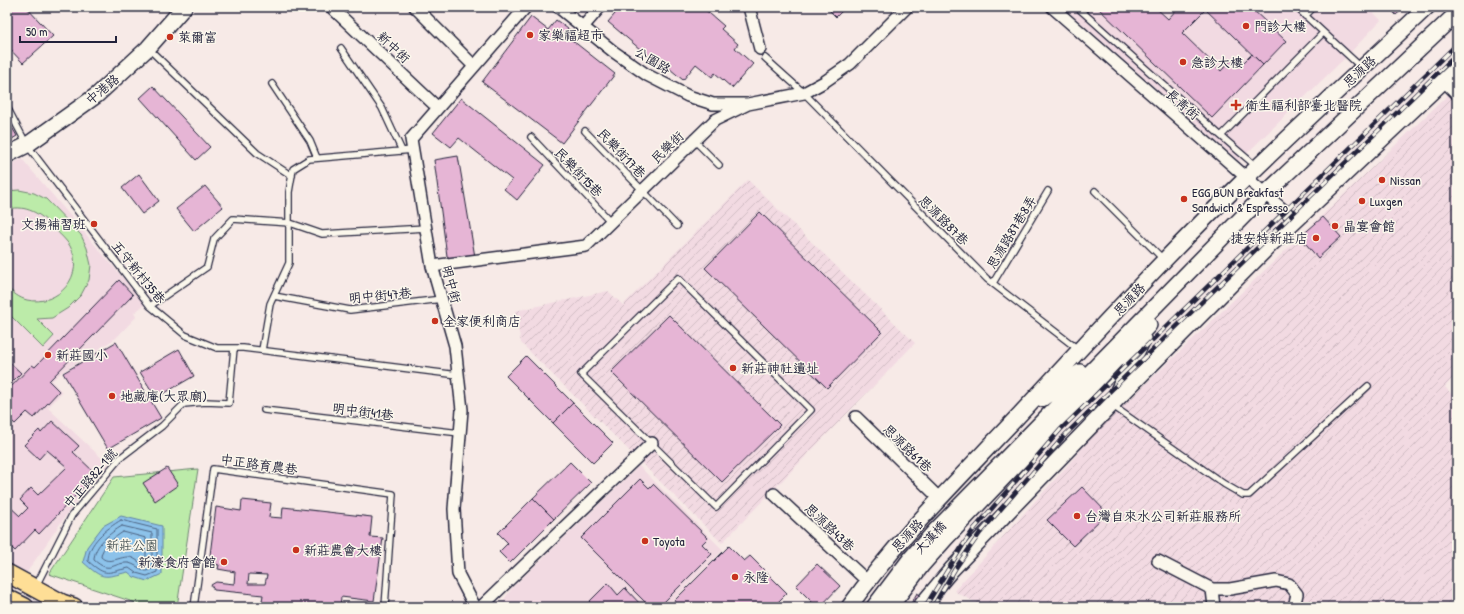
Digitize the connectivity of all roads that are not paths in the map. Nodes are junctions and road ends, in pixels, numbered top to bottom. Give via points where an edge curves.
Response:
1 (184, 7) edge
2 (331, 7) edge
3 (415, 7) edge
4 (526, 7) edge
5 (558, 7) edge
6 (600, 7) edge
7 (749, 7) edge
8 (907, 7) edge
9 (1052, 7) edge
10 (1077, 7) edge
11 (1296, 7) edge
12 (1314, 7) edge
13 (1427, 7) edge
14 (1457, 13) edge
15 (1305, 16) junction
16 (1457, 25) edge
17 (583, 27) junction
18 (1323, 33) junction
19 (148, 48) junction
20 (341, 48) dead end
21 (763, 53) joint
22 (474, 66) junction
23 (1362, 68) junction
24 (1457, 68) edge
25 (1444, 81) junction
26 (272, 84) dead end
27 (804, 93) junction
28 (1457, 94) edge
29 (748, 104) junction
30 (7, 107) edge
31 (438, 108) junction
32 (585, 131) dead end
33 (1221, 136) junction
34 (531, 137) dead end
35 (694, 140) junction
36 (27, 145) junction
37 (408, 150) junction
38 (7, 155) edge
39 (317, 158) junction
40 (719, 165) dead end
41 (1258, 167) junction
42 (292, 176) junction
43 (1246, 178) junction
44 (643, 190) junction
45 (1048, 191) dead end
46 (1095, 191) dead end
47 (1268, 197) junction
48 (1296, 221) junction
49 (611, 222) junction
50 (290, 223) junction
51 (677, 226) dead end
52 (426, 228) junction
53 (1165, 261) junction
54 (432, 266) junction
55 (993, 283) junction
56 (274, 296) junction
57 (442, 299) junction
58 (150, 306) junction
59 (1149, 326) junction
60 (234, 348) junction
61 (262, 350) junction
62 (1080, 350) junction
63 (1109, 352) junction
64 (458, 375) junction
65 (1368, 386) dead end
66 (1111, 405) junction
67 (264, 410) dead end
68 (856, 417) dead end
69 (1016, 418) junction
70 (460, 433) junction
71 (652, 443) junction
72 (997, 477) junction
73 (774, 494) dead end
74 (940, 499) junction
75 (1158, 561) dead end
76 (7, 573) edge
77 (867, 581) junction
78 (34, 589) junction
79 (1212, 589) junction
80 (7, 598) edge
81 (25, 607) edge
82 (74, 607) edge
83 (194, 607) edge
84 (386, 607) edge
85 (476, 607) edge
86 (481, 607) edge
87 (849, 607) edge
88 (874, 607) edge
89 (890, 607) edge
90 (920, 607) edge
91 (1214, 607) edge
92 (1294, 607) edge

1 - 19 main road, 中港路
2 - 31 street, 新中街
3 - 22 street
4 - 22 street, 明中街
5 - 17 street, 公園路
6 - 17 street
7 - 21 street
8 - 27 street, 民樂街 via 850,64
9 - 43 street, 長青街
10 - 33 lane
11 - 15 lane
12 - 15 lane
13 - 23 main road, 思源路
14 - 47 main road, 思源路
15 - 18 lane
16 - 47 main road, 思源路
17 - 29 street, 公園路 via 647,75 688,96 713,104
18 - 23 lane
18 - 33 lane
19 - 36 main road, 中港路 via 98,95
19 - 42 lane via 257,153
20 - 37 lane
21 - 27 lane, 思源路87巷
22 - 31 street, 明中街
23 - 41 main road, 思源路
24 - 25 main road
25 - 28 street
25 - 48 main road
26 - 39 lane via 310,141
27 - 29 street, 民樂街
27 - 55 lane, 思源路87巷
29 - 35 street, 民樂街 via 715,120
30 - 36 lane, 五守新村35巷
31 - 37 street, 明中街 via 411,139
32 - 44 lane, 民樂街17巷
33 - 41 lane
34 - 49 lane, 民樂街15巷
35 - 40 lane
35 - 44 street, 民樂街
36 - 38 main road, 中港路
36 - 58 lane, 五守新村35巷
37 - 39 lane
37 - 52 street, 明中街
39 - 42 lane via 309,159 293,169
41 - 43 main road, 思源路
42 - 50 lane
43 - 47 street, 長青街
43 - 53 main road, 思源路
44 - 49 street, 民樂街
44 - 51 lane, 民樂街17巷
45 - 55 lane, 思源路87巷8弄
46 - 53 lane
47 - 48 street, 長青街
47 - 59 main road, 思源路
47 - 63 main road, 思源路
48 - 66 main road
49 - 54 street, 民樂街 via 586,246
50 - 52 lane via 322,234
50 - 56 lane via 290,263
50 - 58 lane via 233,219 214,239 207,267
52 - 54 street, 明中街
53 - 62 main road, 思源路
54 - 57 street, 明中街
55 - 62 lane, 思源路87巷
56 - 57 lane, 明中街47巷 via 350,310
56 - 61 lane via 270,304
57 - 64 street, 明中街 via 455,346
58 - 60 lane, 五守新村35巷 via 185,335 218,348
59 - 66 main road
59 - 72 main road, 思源路
60 - 61 lane, 五守新村35巷
60 - 78 lane, 中正路82-1號 via 229,403 184,404 162,426 120,458 72,515
61 - 64 lane, 五守新村35巷
62 - 69 main road, 思源路
63 - 69 main road
63 - 72 main road, 思源路
64 - 70 street, 明中街 via 462,410
65 - 66 lane via 1249,495 1243,495 1224,484
66 - 90 main road via 952,569
67 - 70 lane, 明中街41巷
68 - 74 street, 思源路61巷
69 - 74 main road, 思源路
70 - 85 street, 明中街 via 454,509 458,574
71 - 71 lane via 716,507 811,410 678,278 581,374
71 - 86 street
72 - 88 main road, 大漢橋 via 921,547
72 - 89 main road, 大漢橋
73 - 77 street, 思源路43巷
74 - 77 main road, 思源路
75 - 79 street
76 - 78 main road
77 - 87 main road, 思源路
78 - 82 main road
79 - 91 street
79 - 92 street via 1230,589 1276,581 1289,584 1297,594
80 - 81 main road
83 - 84 lane, 中正路育農巷 via 213,468 393,494

